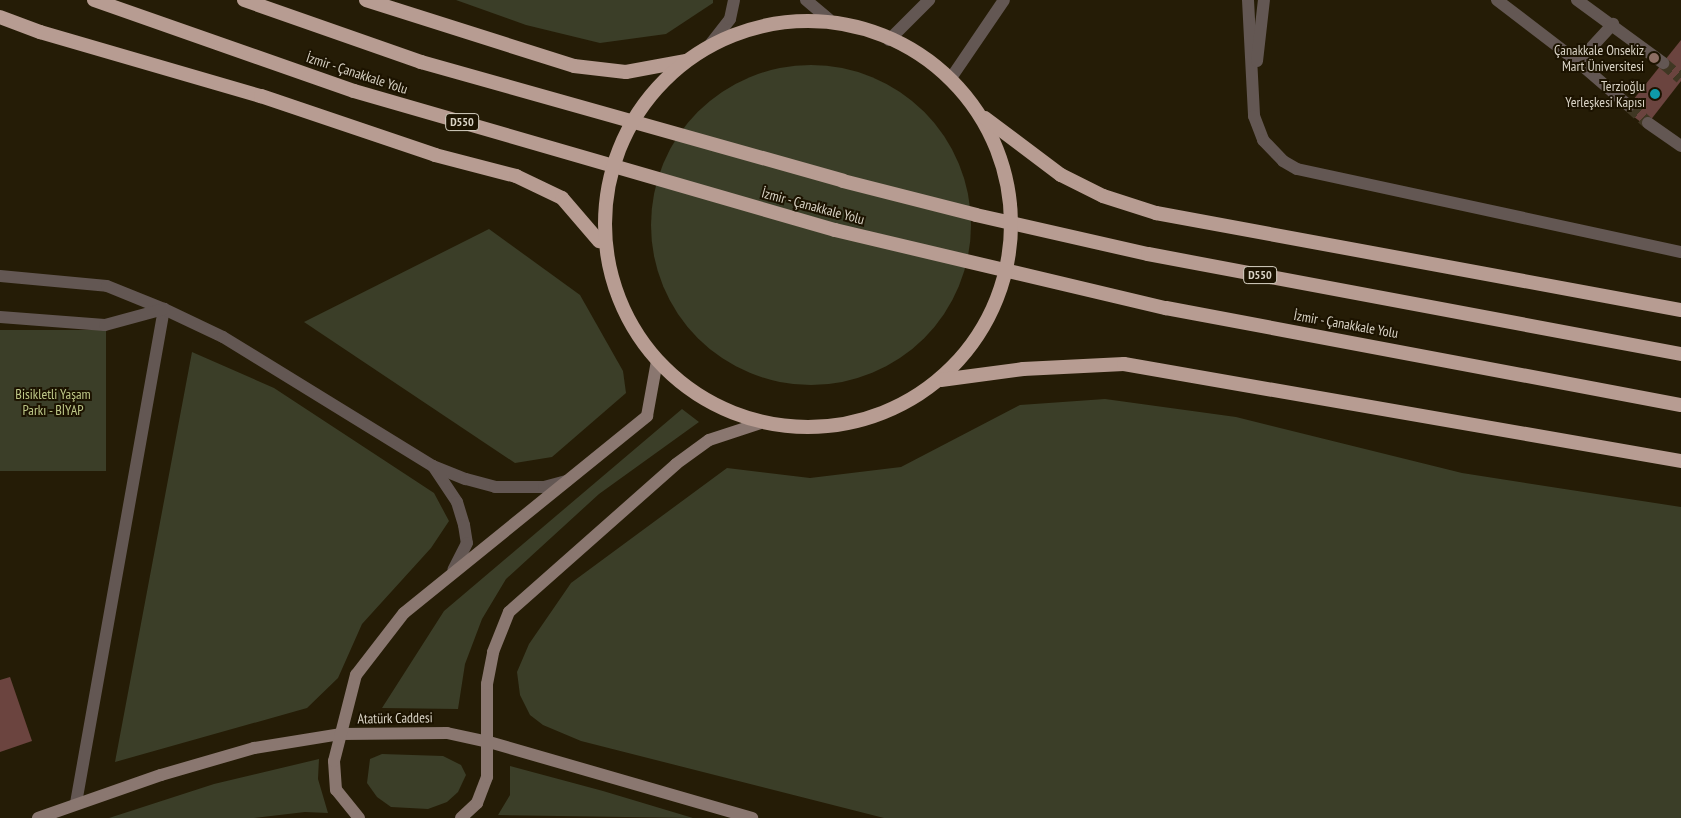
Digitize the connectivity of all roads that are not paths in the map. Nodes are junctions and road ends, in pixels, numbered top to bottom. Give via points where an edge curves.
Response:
1 (94, 0) edge
2 (244, 0) edge
3 (366, 0) edge
4 (734, 0) edge
5 (806, 0) edge
6 (929, 0) edge
7 (1004, 0) edge
8 (1248, 0) edge
9 (1264, 0) edge
10 (1497, 0) edge
11 (1577, 0) edge
12 (0, 17) edge
13 (829, 19) junction
14 (1612, 24) junction
15 (889, 40) junction
16 (709, 46) junction
17 (686, 61) junction
18 (1578, 62) junction
19 (1663, 64) tunnel mouth
20 (951, 78) junction
21 (1253, 103) junction
22 (1629, 106) tunnel mouth
23 (984, 117) junction
24 (1648, 123) tunnel mouth
25 (1681, 146) edge
26 (599, 241) junction
27 (1681, 252) edge
28 (0, 276) edge
29 (164, 309) junction
30 (1681, 310) edge
31 (0, 317) edge
32 (1681, 354) edge
33 (657, 361) junction
34 (941, 380) junction
35 (1681, 406) edge
36 (761, 423) junction
37 (1681, 461) edge
38 (433, 466) junction
39 (567, 481) junction
40 (453, 570) junction
41 (340, 734) junction
42 (489, 742) junction
43 (76, 803) junction
44 (38, 818) edge
45 (359, 818) edge
46 (461, 818) edge
47 (752, 818) edge

1 - 35 highway, İzmir - Çanakkale Yolu / D550 via 354,91 835,230 1166,308
2 - 32 highway, D550 via 421,62 843,182 976,215 1148,254
3 - 17 highway via 574,66 626,72
4 - 16 street via 730,19
5 - 13 street
6 - 15 street
7 - 20 street
8 - 21 street
9 - 21 street
10 - 18 street
11 - 14 street
12 - 26 highway via 40,32 261,96 435,155 516,176 562,198
13 - 15 highway
13 - 16 highway via 755,27
14 - 18 street
14 - 19 street
15 - 20 highway via 924,56
16 - 17 highway
17 - 26 highway via 642,106 614,162
18 - 22 street
20 - 23 highway
21 - 27 street via 1263,140 1283,162 1297,169
23 - 30 highway via 1061,175 1103,196 1156,212
23 - 34 highway via 1002,160 1012,220 1005,279 980,334
24 - 25 street
26 - 33 highway via 612,284 632,326
28 - 29 street via 107,286
29 - 31 street via 105,325
29 - 38 street via 224,337
29 - 43 street
33 - 36 highway via 704,400
33 - 39 main road via 647,416
34 - 36 highway via 887,413 825,428
34 - 37 highway via 1023,369 1124,364
36 - 42 main road via 709,440 676,464 509,612 493,652 487,684
38 - 39 street via 495,487 544,487
38 - 40 street via 457,502 466,534 467,543
39 - 40 main road
40 - 41 main road via 404,613 356,675
41 - 42 main road, Atatürk Caddesi via 448,733
41 - 43 main road, Atatürk Caddesi via 254,748
41 - 45 main road via 334,761 336,790
42 - 46 main road via 488,777 477,803
42 - 47 main road, Atatürk Caddesi
43 - 44 main road, Atatürk Caddesi

